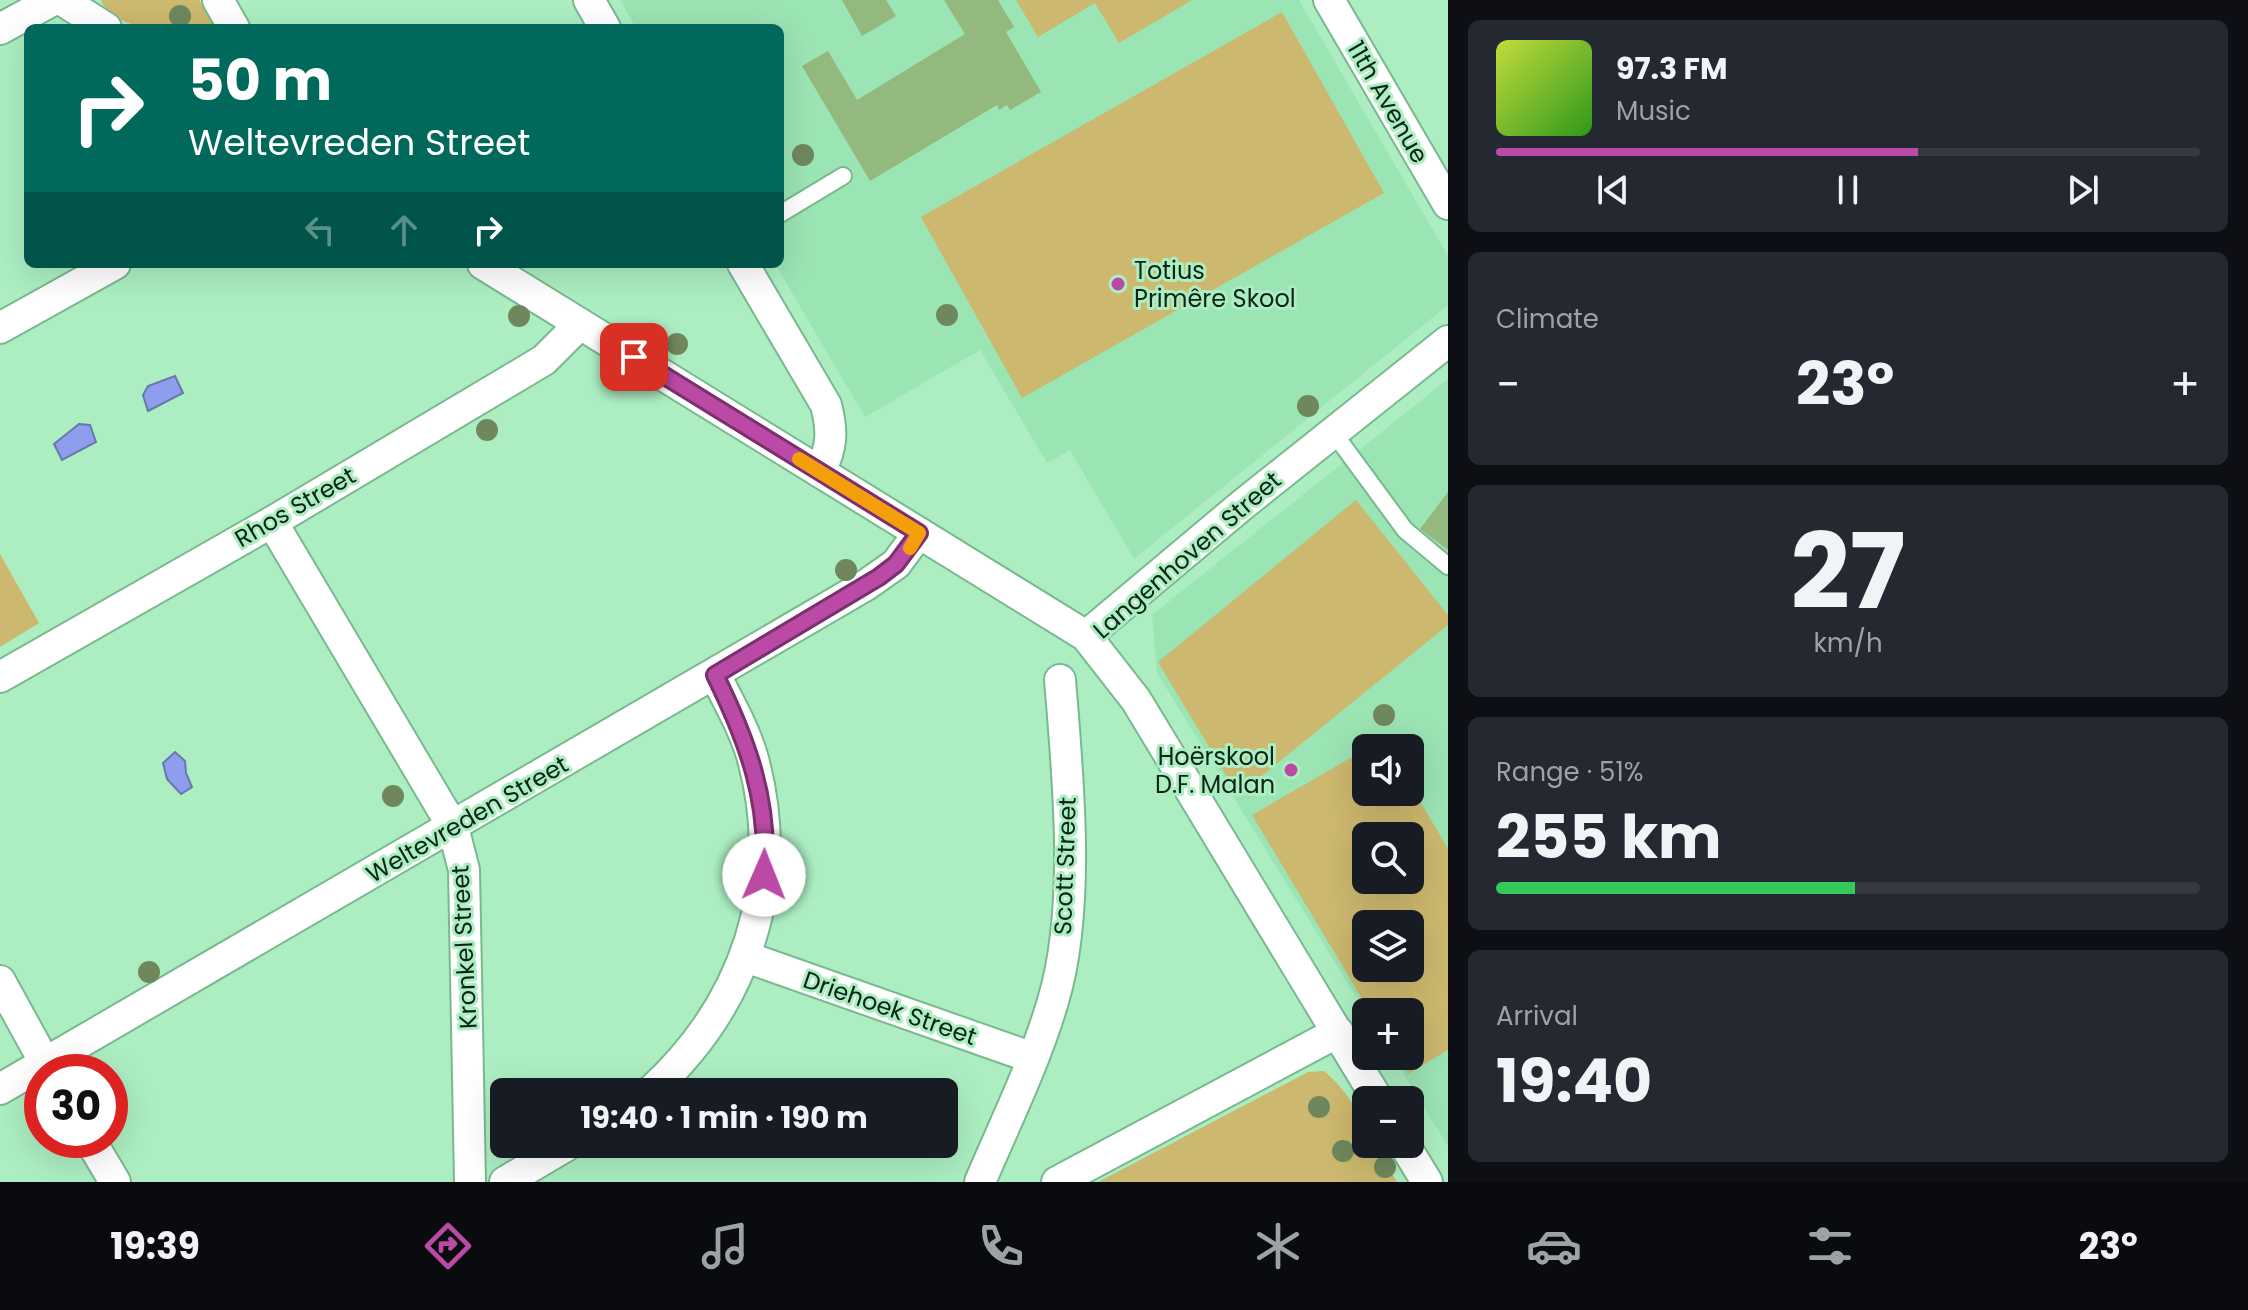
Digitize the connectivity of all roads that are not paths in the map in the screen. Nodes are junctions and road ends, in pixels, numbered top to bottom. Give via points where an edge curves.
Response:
1 (53, 0) edge
2 (62, 0) edge
3 (218, 0) edge
4 (589, 0) edge
5 (1329, 0) edge
6 (100, 24) edge
7 (232, 24) edge
8 (603, 24) edge
9 (0, 29) edge
10 (843, 176) dead end
11 (1448, 204) edge
12 (784, 212) edge
13 (108, 268) edge
14 (489, 268) edge
15 (745, 268) edge
16 (580, 324) junction
17 (0, 328) edge
18 (1448, 341) edge
19 (1333, 432) junction
20 (820, 472) junction
21 (272, 522) junction
22 (919, 533) junction
23 (1448, 566) edge
24 (1086, 636) junction
25 (715, 675) junction
26 (0, 677) edge
27 (1060, 680) dead end
28 (453, 827) junction
29 (746, 957) junction
30 (0, 981) edge
31 (1338, 1032) junction
32 (40, 1054) edge
33 (72, 1054) edge
34 (1033, 1058) junction
35 (24, 1078) edge
36 (664, 1078) edge
37 (1370, 1086) edge
38 (0, 1089) edge
39 (101, 1158) edge
40 (545, 1158) edge
41 (1412, 1158) edge
42 (115, 1182) edge
43 (470, 1182) edge
44 (505, 1182) edge
45 (980, 1182) edge
46 (1057, 1182) edge
47 (1427, 1182) edge

1 - 9 street
2 - 6 street
3 - 7 street
4 - 8 street
5 - 11 street, 11th Avenue
10 - 12 lane
13 - 17 street
14 - 16 street
15 - 20 street via 826,405 831,449
16 - 20 street
16 - 21 street, Rhos Street via 544,360
18 - 19 street, Langenhoven Street
19 - 23 lane via 1405,530
19 - 24 street, Langenhoven Street
20 - 22 street
21 - 26 street, Rhos Street
21 - 28 street, Kronkel Street
22 - 24 street
22 - 25 street, Weltevreden Street via 902,558 879,577
24 - 31 street, Langenhoven Street via 1136,700
25 - 28 street, Weltevreden Street
25 - 29 street via 752,757 765,824 763,892
27 - 34 street, Scott Street via 1069,784 1068,906 1054,999
28 - 33 street, Weltevreden Street
28 - 43 street, Kronkel Street via 464,870
29 - 34 street, Driehoek Street
29 - 36 street via 716,1018
30 - 32 street
31 - 37 street, Langenhoven Street
31 - 46 street
34 - 45 street, Scott Street
35 - 38 street, Weltevreden Street
39 - 42 street
40 - 44 street
41 - 47 street

